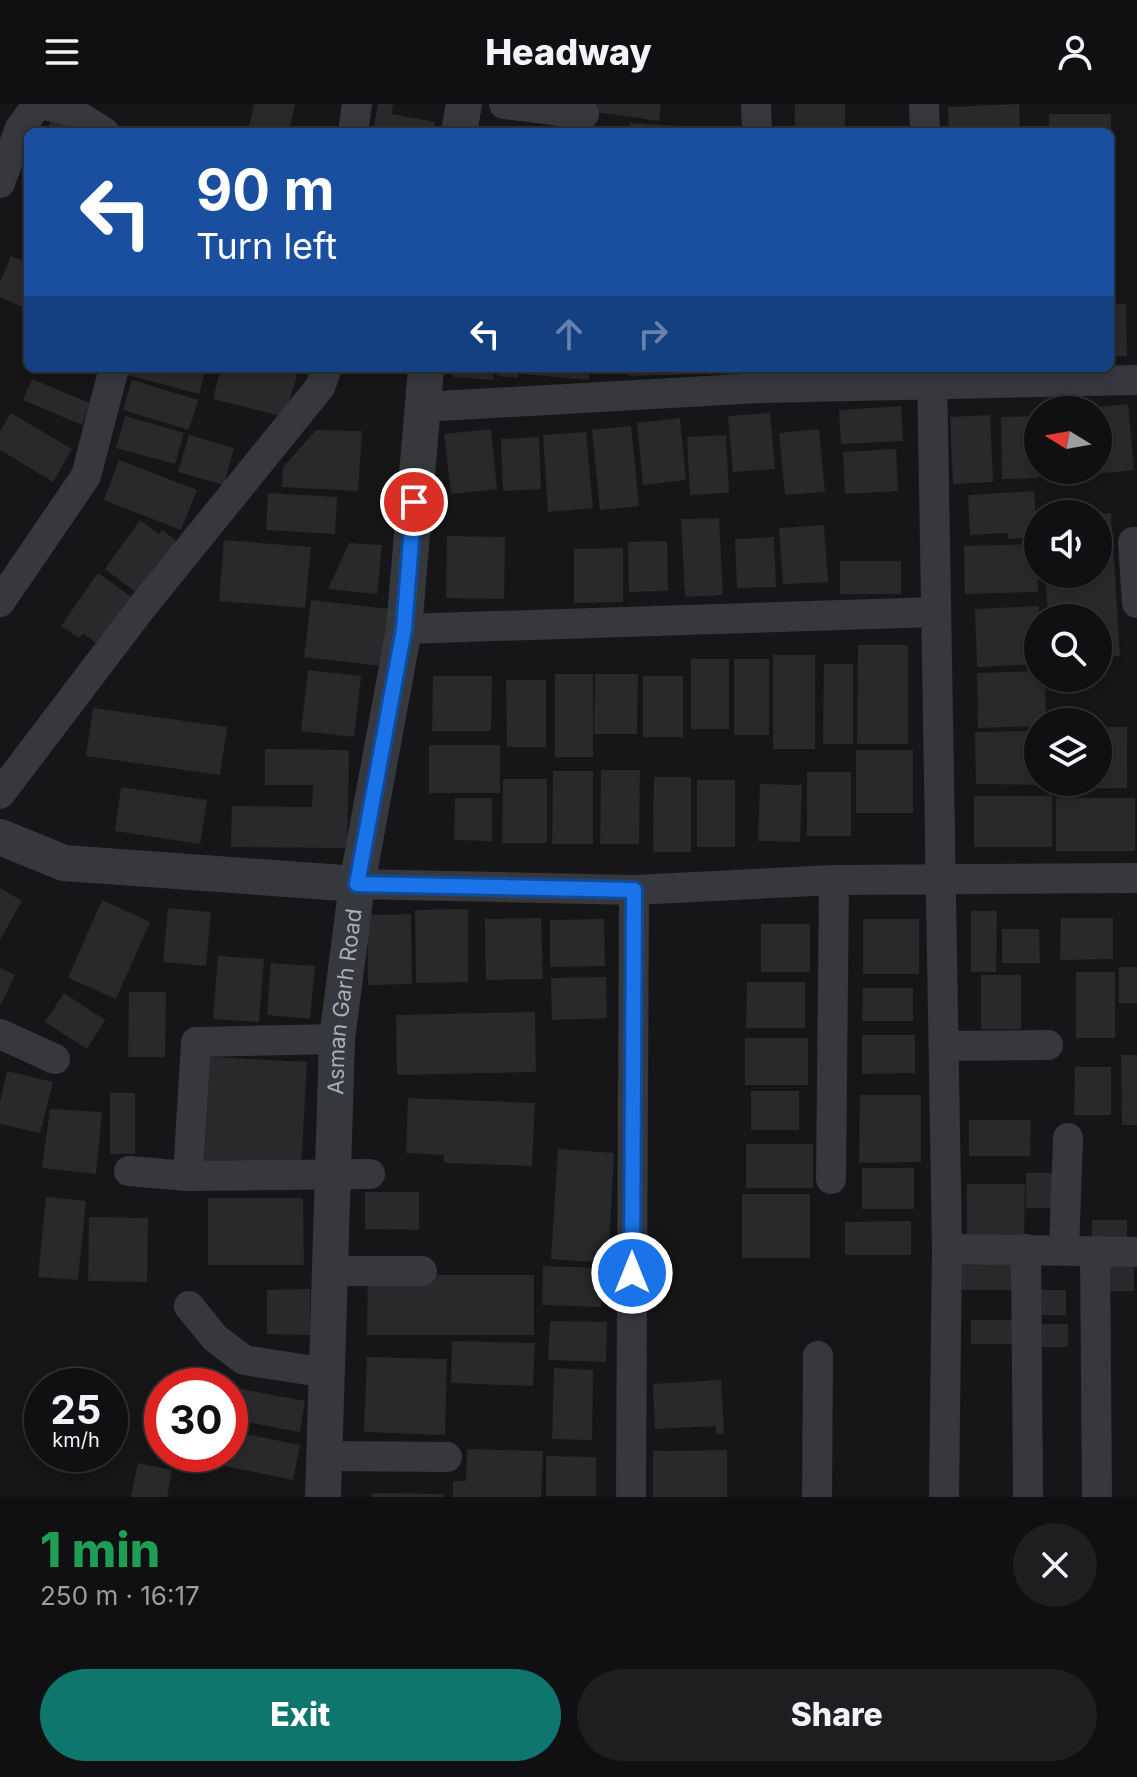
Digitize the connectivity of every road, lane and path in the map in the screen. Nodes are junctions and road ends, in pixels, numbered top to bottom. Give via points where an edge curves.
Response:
1 (40, 104) edge
2 (357, 104) edge
3 (464, 104) edge
4 (504, 104) edge
5 (756, 104) edge
6 (924, 104) edge
7 (584, 114) dead end
8 (98, 128) edge
9 (354, 128) edge
10 (460, 128) edge
11 (757, 128) edge
12 (925, 128) edge
13 (0, 183) edge
14 (113, 372) edge
15 (326, 372) edge
16 (426, 372) edge
17 (933, 377) edge
18 (759, 378) edge
19 (1137, 380) edge
20 (422, 407) junction
21 (1137, 542) edge
22 (0, 602) edge
23 (1137, 603) edge
24 (936, 612) junction
25 (404, 629) junction
26 (0, 794) edge
27 (0, 837) edge
28 (1137, 878) edge
29 (942, 879) junction
30 (834, 880) junction
31 (357, 884) junction
32 (634, 890) junction
33 (0, 1034) edge
34 (337, 1039) junction
35 (1048, 1045) dead end
36 (945, 1046) junction
37 (55, 1059) dead end
38 (1068, 1138) dead end
39 (129, 1171) dead end
40 (370, 1174) dead end
41 (333, 1175) junction
42 (188, 1176) junction
43 (831, 1179) dead end
44 (947, 1249) junction
45 (1026, 1249) junction
46 (1064, 1250) junction
47 (1137, 1252) edge
48 (1095, 1253) junction
49 (330, 1271) junction
50 (422, 1271) dead end
51 (189, 1306) dead end
52 (818, 1356) dead end
53 (327, 1373) junction
54 (324, 1456) junction
55 (447, 1457) dead end
56 (323, 1497) edge
57 (631, 1497) edge
58 (817, 1497) edge
59 (944, 1497) edge
60 (1028, 1497) edge
61 (1097, 1497) edge

1 - 8 street via 72,112
1 - 13 street via 20,128
2 - 9 street
3 - 10 street
4 - 7 street
5 - 11 street
6 - 12 street
14 - 22 street via 86,476
15 - 26 street via 320,387
16 - 20 street, Asman Garh Road
17 - 18 street
17 - 19 street
17 - 24 street
18 - 20 street
20 - 25 street, Asman Garh Road
21 - 23 street
24 - 25 street
24 - 29 street
25 - 31 street, Asman Garh Road
27 - 31 street via 64,863
28 - 29 street
29 - 30 street
29 - 36 street
30 - 32 street
30 - 43 street
31 - 32 street
31 - 34 street, Asman Garh Road
32 - 57 street
33 - 37 street
34 - 41 street, Asman Garh Road
34 - 42 street via 196,1042
35 - 36 street
36 - 44 street
38 - 46 street
39 - 42 street
40 - 41 street
41 - 42 street
41 - 49 street, Asman Garh Road
44 - 45 street
44 - 59 street
45 - 46 street
45 - 60 street
46 - 48 street
47 - 48 street
48 - 61 street
49 - 50 street
49 - 53 street, Asman Garh Road
51 - 53 street via 215,1338 244,1360
52 - 58 street
53 - 54 street, Asman Garh Road
54 - 55 street
54 - 56 street, Asman Garh Road

